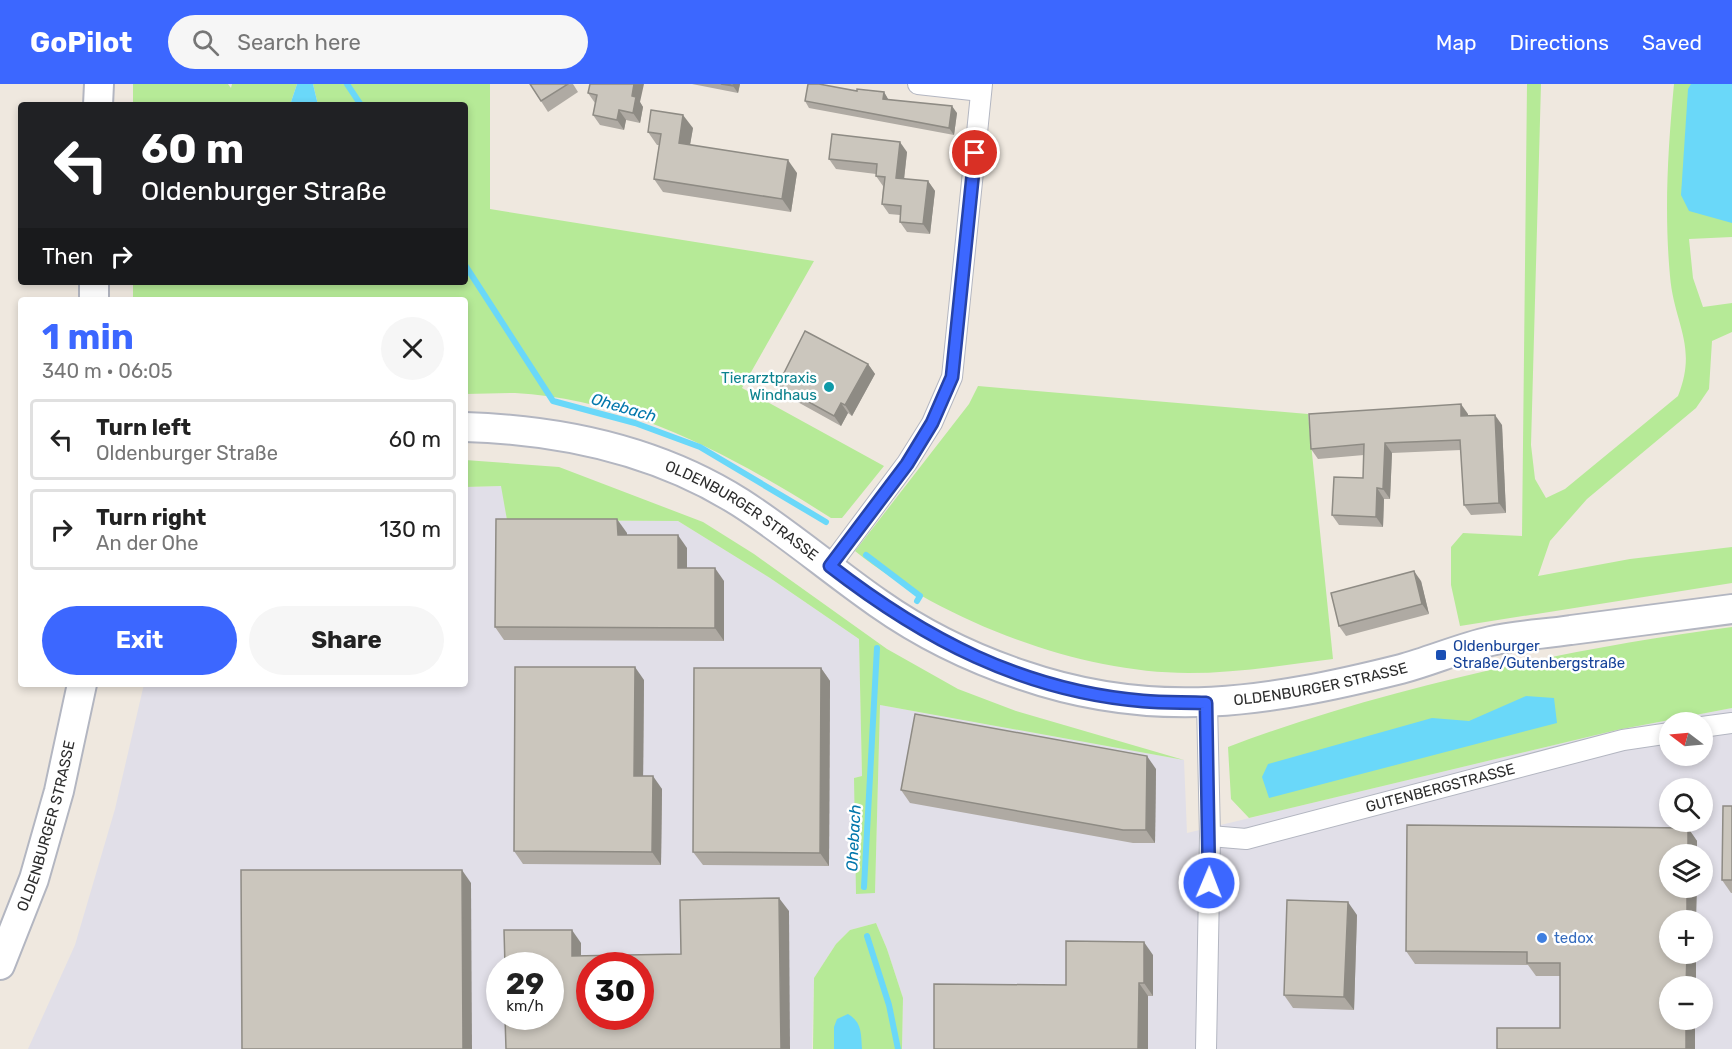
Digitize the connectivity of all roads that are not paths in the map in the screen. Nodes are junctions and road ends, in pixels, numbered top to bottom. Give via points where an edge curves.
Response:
1 (99, 84) edge
2 (918, 84) edge
3 (982, 88) edge
4 (98, 102) edge
5 (468, 427) edge
6 (830, 566) junction
7 (1732, 609) edge
8 (81, 687) edge
9 (1206, 703) junction
10 (1732, 723) edge
11 (1713, 726) edge
12 (1659, 735) edge
13 (1210, 836) junction
14 (0, 965) edge
15 (1206, 1049) edge

1 - 4 main road
2 - 3 street
3 - 6 street via 952,377 932,423 907,464
5 - 6 main road, OLDENBURGER STRASSE via 568,437 622,450 685,472 741,503
6 - 9 main road, OLDENBURGER STRASSE via 918,629 960,651 1024,676 1142,701
7 - 9 main road, OLDENBURGER STRASSE via 1492,640 1406,668 1306,691
8 - 14 main road, OLDENBURGER STRASSE via 59,791 34,879
9 - 13 street
10 - 11 street
12 - 13 street, GUTENBERGSTRASSE via 1623,740 1246,839
13 - 15 street

